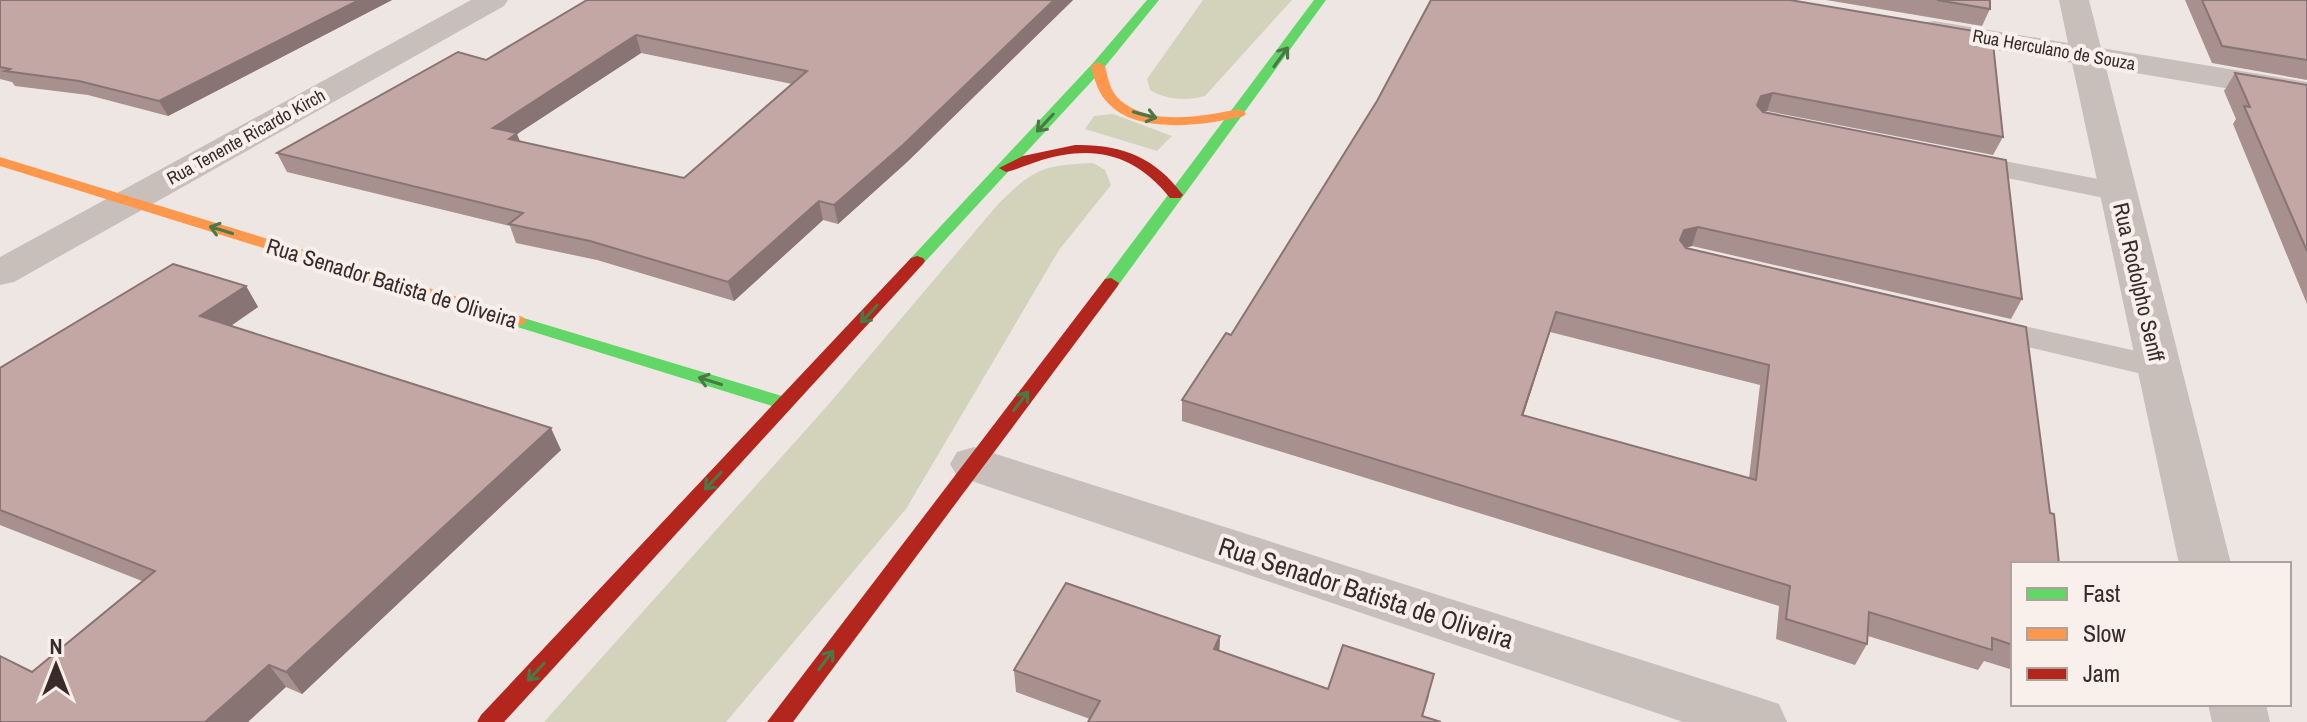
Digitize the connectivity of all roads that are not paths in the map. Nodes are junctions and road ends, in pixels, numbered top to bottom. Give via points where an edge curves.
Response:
1 (493, 0) edge
2 (1153, 0) edge
3 (1320, 0) edge
4 (2074, 0) edge
5 (1910, 26) edge
6 (2088, 56) junction
7 (1098, 66) junction
8 (2307, 92) edge
9 (1239, 113) junction
10 (1935, 155) edge
11 (0, 161) edge
12 (1001, 171) junction
13 (2119, 192) junction
14 (1175, 195) junction
15 (130, 201) junction
16 (0, 273) edge
17 (1953, 320) edge
18 (2159, 367) junction
19 (785, 404) junction
20 (974, 464) junction
21 (2205, 562) edge
22 (489, 722) edge
23 (779, 722) edge
24 (1758, 722) edge

1 - 15 street, Rua Tenente Ricardo Kirch
2 - 7 main road
9 -> 3 main road
4 - 6 street, Rua Rodolpho Senff
5 - 6 street, Rua Herculano de Souza
6 - 8 street, Rua Herculano de Souza
6 - 13 street, Rua Rodolpho Senff
7 -> 9 main road via 1096,81 1104,95 1148,118 1211,121
7 -> 12 main road
9 - 14 main road
10 - 13 lane
11 - 15 main road, Rua Senador Batista de Oliveira
12 - 14 main road via 1029,156 1065,149 1103,150 1137,159 1162,174
12 -> 19 main road
13 - 18 street, Rua Rodolpho Senff
20 -> 14 main road
15 - 16 street, Rua Tenente Ricardo Kirch
19 -> 15 main road, Rua Senador Batista de Oliveira
17 - 18 lane
18 - 21 street, Rua Rodolpho Senff
19 -> 22 main road
23 -> 20 main road
20 - 24 street, Rua Senador Batista de Oliveira

